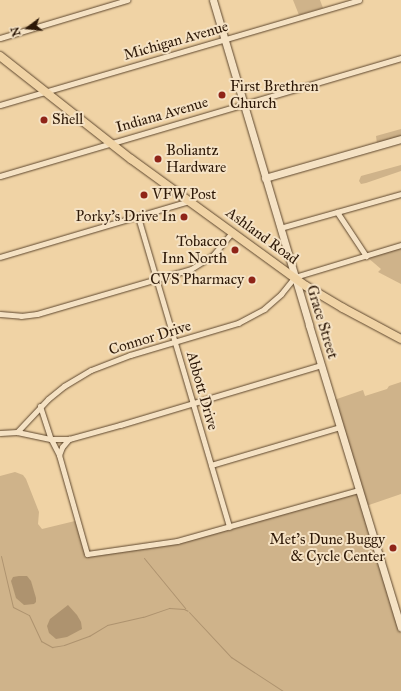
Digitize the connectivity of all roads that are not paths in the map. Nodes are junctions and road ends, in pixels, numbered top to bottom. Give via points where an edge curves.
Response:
1 (127, 0) edge
2 (213, 0) edge
3 (359, 0) edge
4 (0, 38) edge
5 (224, 39) junction
6 (0, 56) edge
7 (401, 58) edge
8 (45, 92) junction
9 (243, 104) junction
10 (0, 106) edge
11 (401, 139) edge
12 (110, 143) junction
13 (0, 176) edge
14 (265, 178) junction
15 (401, 194) edge
16 (189, 201) junction
17 (337, 212) junction
18 (138, 217) junction
19 (280, 228) junction
20 (232, 232) junction
21 (401, 245) edge
22 (366, 256) junction
23 (0, 257) edge
24 (295, 277) junction
25 (156, 279) junction
26 (0, 314) edge
27 (401, 338) edge
28 (175, 342) junction
29 (321, 365) junction
30 (193, 404) junction
31 (40, 406) junction
32 (340, 427) junction
33 (17, 432) junction
34 (0, 433) edge
35 (51, 439) junction
36 (69, 439) junction
37 (58, 454) junction
38 (211, 465) junction
39 (359, 490) junction
40 (229, 527) junction
41 (398, 603) edge
42 (401, 627) edge

1 - 4 street
2 - 5 street, Grace Street
3 - 5 street, Michigan Avenue
5 - 8 street, Michigan Avenue
5 - 9 street, Grace Street
6 - 8 main road, Ashland Road
7 - 9 street, Indiana Avenue
8 - 10 street, Michigan Avenue
8 - 12 main road, Ashland Road
9 - 12 street, Indiana Avenue
9 - 14 street, Grace Street
11 - 14 street
12 - 13 street, Indiana Avenue
12 - 16 main road, Ashland Road
14 - 19 street, Grace Street
15 - 17 street
16 - 18 street
16 - 20 main road, Ashland Road
17 - 19 street
17 - 22 street
18 - 23 street
18 - 25 street, Abbott Drive
19 - 24 street, Grace Street
20 - 24 main road, Ashland Road
20 - 25 street via 218,251 202,264
21 - 22 street
22 - 24 street
24 - 27 main road, Ashland Road via 328,300
24 - 28 street, Connor Drive via 273,302 254,315 231,326
24 - 29 street, Grace Street
25 - 26 street via 37,314
25 - 28 street, Abbott Drive
28 - 30 street, Abbott Drive
28 - 31 street, Connor Drive via 91,370 64,386
29 - 30 street
29 - 32 street, Grace Street
30 - 36 street
30 - 38 street, Abbott Drive
31 - 33 street, Connor Drive
31 - 35 street
32 - 38 street
32 - 39 street, Grace Street
33 - 34 street
33 - 35 street
35 - 36 street
35 - 37 street
36 - 37 street
37 - 40 street via 87,554 177,541
38 - 40 street, Abbott Drive
39 - 40 street
39 - 41 street, Grace Street
41 - 42 street, Grace Street

